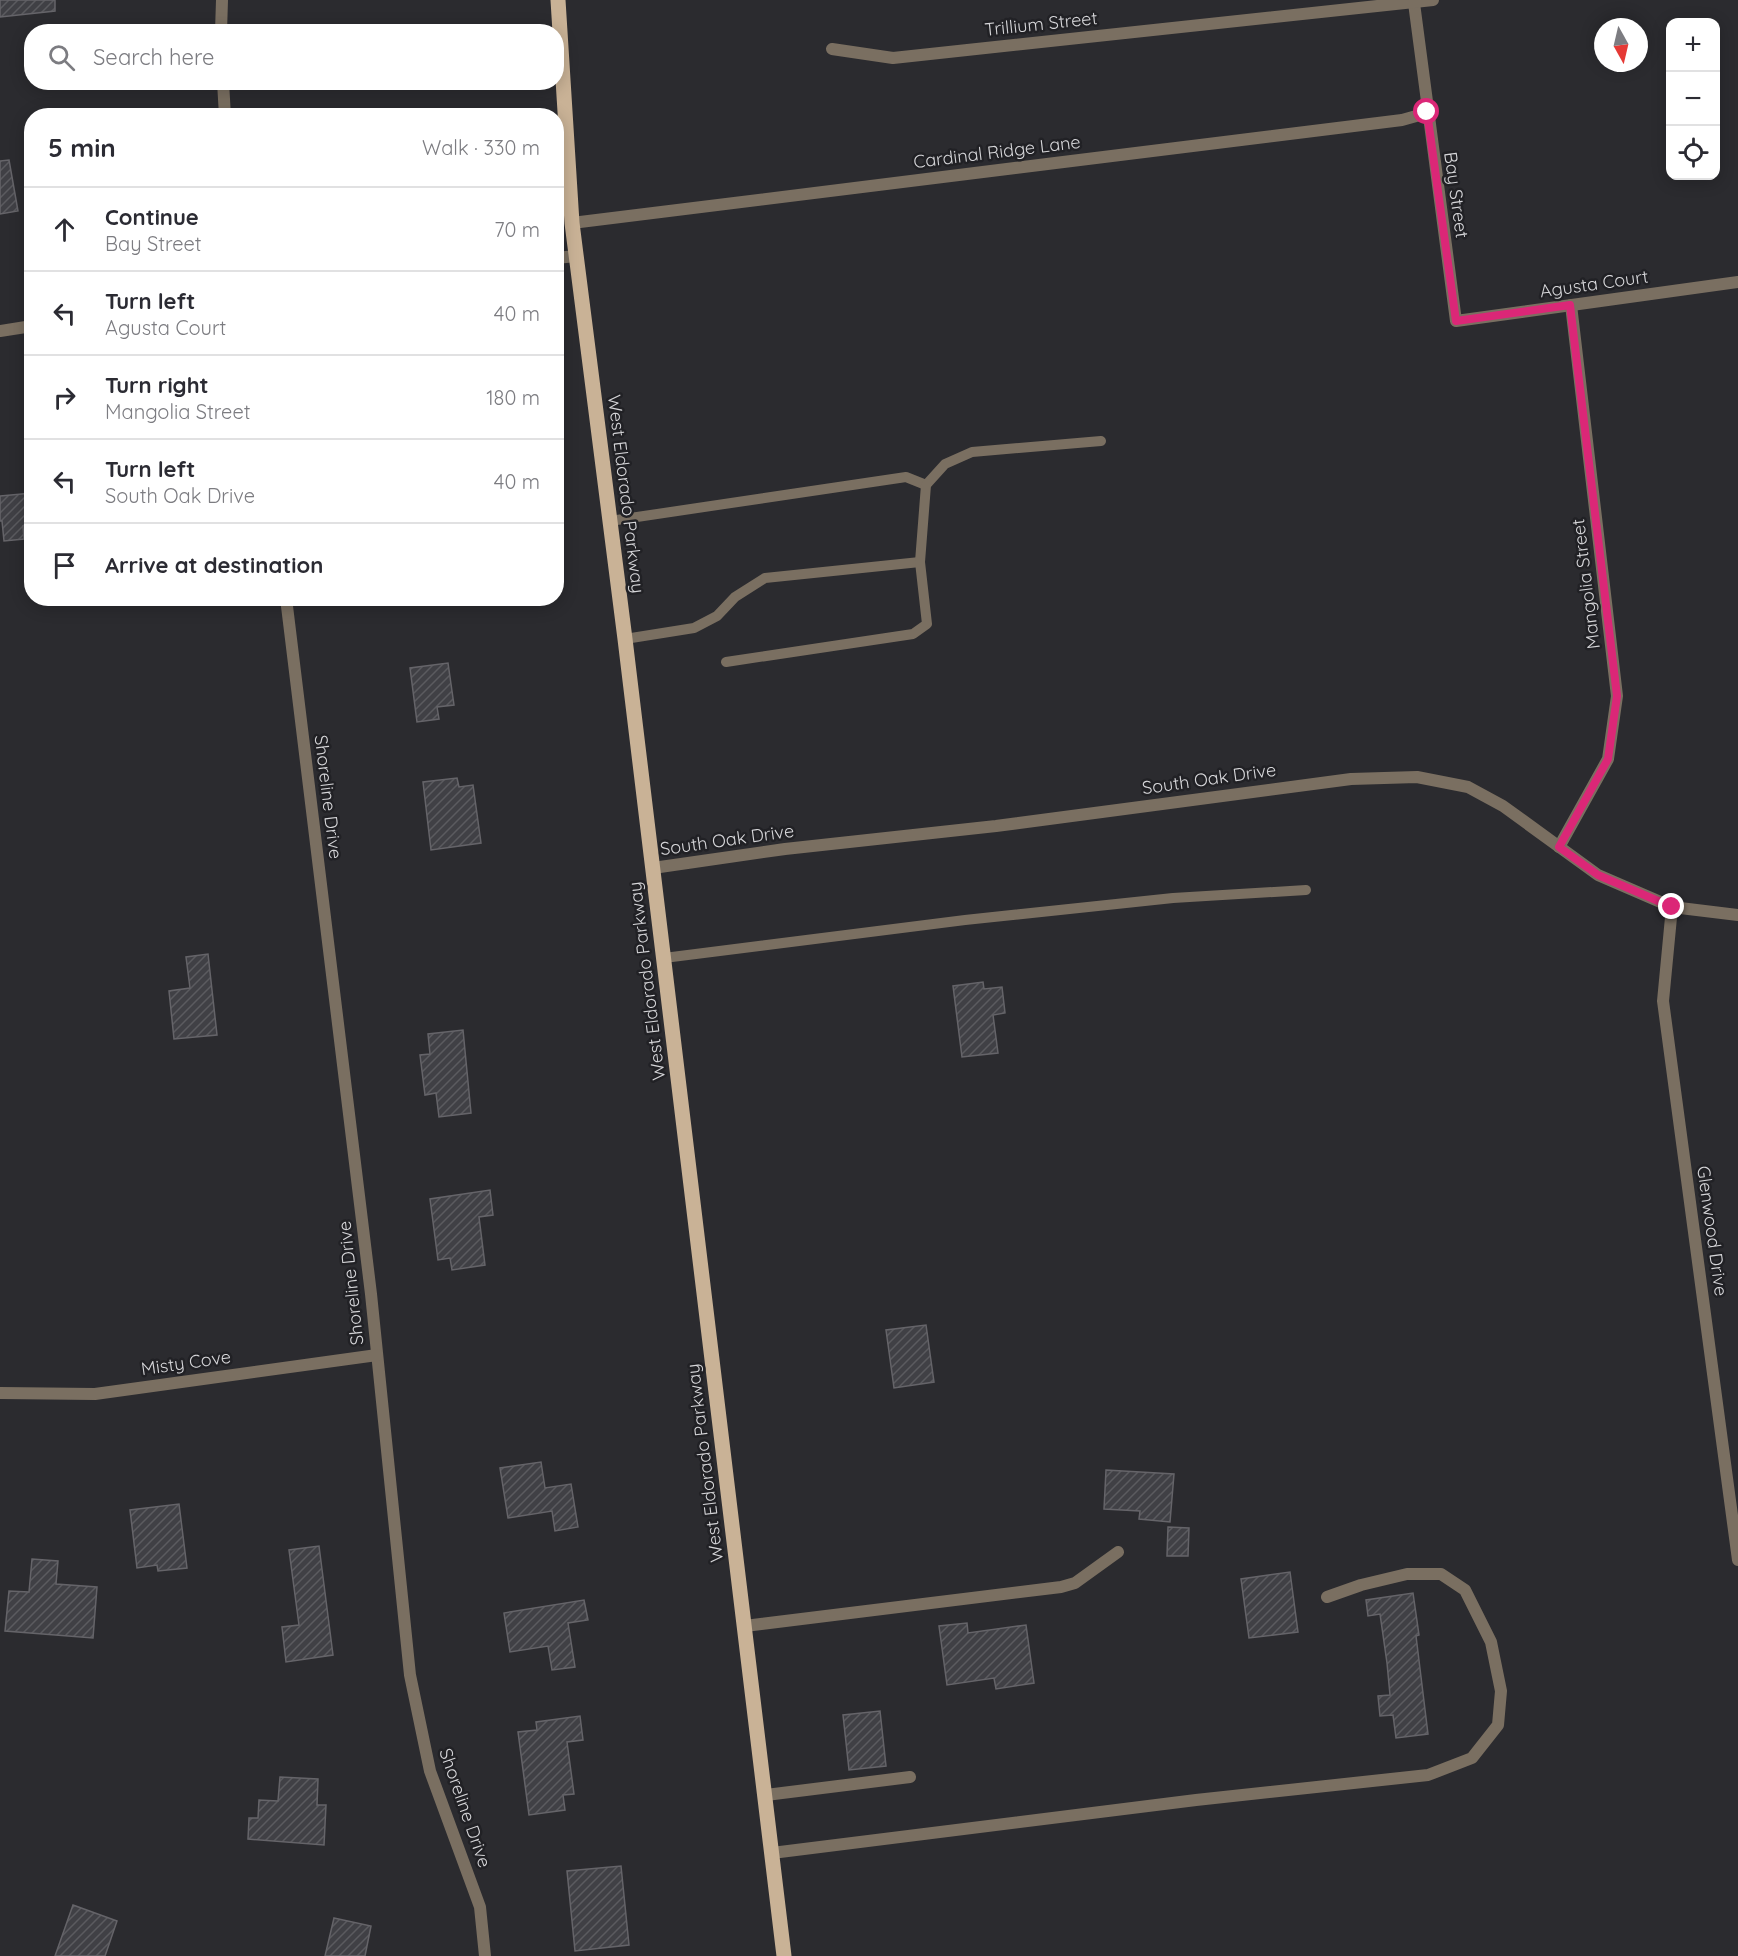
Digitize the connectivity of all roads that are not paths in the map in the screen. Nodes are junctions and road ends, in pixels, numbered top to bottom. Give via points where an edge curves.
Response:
1 (222, 0) edge
2 (558, 0) edge
3 (1432, 0) edge
4 (1414, 3) junction
5 (221, 24) edge
6 (560, 24) edge
7 (832, 49) dead end
8 (223, 90) edge
9 (564, 90) edge
10 (225, 108) edge
11 (1427, 112) junction
12 (572, 223) junction
13 (576, 256) junction
14 (564, 257) edge
15 (1738, 282) edge
16 (1570, 305) junction
17 (1456, 321) joint
18 (24, 327) edge
19 (0, 331) edge
20 (1101, 441) dead end
21 (926, 485) junction
22 (610, 521) junction
23 (920, 562) junction
24 (286, 606) edge
25 (625, 639) junction
26 (726, 662) dead end
27 (1559, 847) junction
28 (653, 868) junction
29 (1306, 890) dead end
30 (1672, 907) junction
31 (1738, 915) edge
32 (664, 958) junction
33 (377, 1355) junction
34 (0, 1393) edge
35 (1118, 1552) dead end
36 (1738, 1560) edge
37 (1327, 1597) dead end
38 (745, 1626) junction
39 (910, 1777) dead end
40 (766, 1795) junction
41 (772, 1853) junction
42 (485, 1956) edge
43 (784, 1956) edge

1 - 5 street
2 - 6 main road, West Eldorado Parkway
3 - 4 street, Trillium Street
4 - 7 street, Trillium Street via 893,58
4 - 11 street, Bay Street
8 - 10 street
9 - 12 main road, West Eldorado Parkway
11 - 12 street, Cardinal Ridge Lane via 1402,120
11 - 17 street, Bay Street
12 - 13 main road, West Eldorado Parkway
13 - 14 street
13 - 22 main road, West Eldorado Parkway
15 - 16 street, Agusta Court
16 - 17 street, Agusta Court
16 - 27 street, Mangolia Street via 1617,696 1608,759
18 - 19 street
20 - 21 lane via 972,452 945,464
21 - 22 lane via 906,477
21 - 23 lane
22 - 25 main road, West Eldorado Parkway
23 - 25 lane via 765,578 735,597 717,616 694,628
23 - 26 lane via 927,624 913,634
24 - 33 street, Shoreline Drive
25 - 28 main road, West Eldorado Parkway
27 - 28 street, South Oak Drive via 1503,806 1468,787 1417,777 1362,778
27 - 30 street, South Oak Drive via 1598,875
28 - 32 main road, West Eldorado Parkway
29 - 32 lane via 1150,900
30 - 31 street, South Oak Drive
30 - 36 street, Glenwood Drive via 1663,1001
32 - 38 main road, West Eldorado Parkway
33 - 34 street, Misty Cove via 95,1394
33 - 42 street, Shoreline Drive via 410,1675 430,1771 480,1908
35 - 38 street via 1075,1583 1061,1587
37 - 41 street via 1407,1574 1441,1574 1465,1590 1491,1642 1501,1691 1498,1725 1472,1758 1428,1775
38 - 40 main road, West Eldorado Parkway
39 - 40 street
40 - 41 main road, West Eldorado Parkway
41 - 43 main road, West Eldorado Parkway

